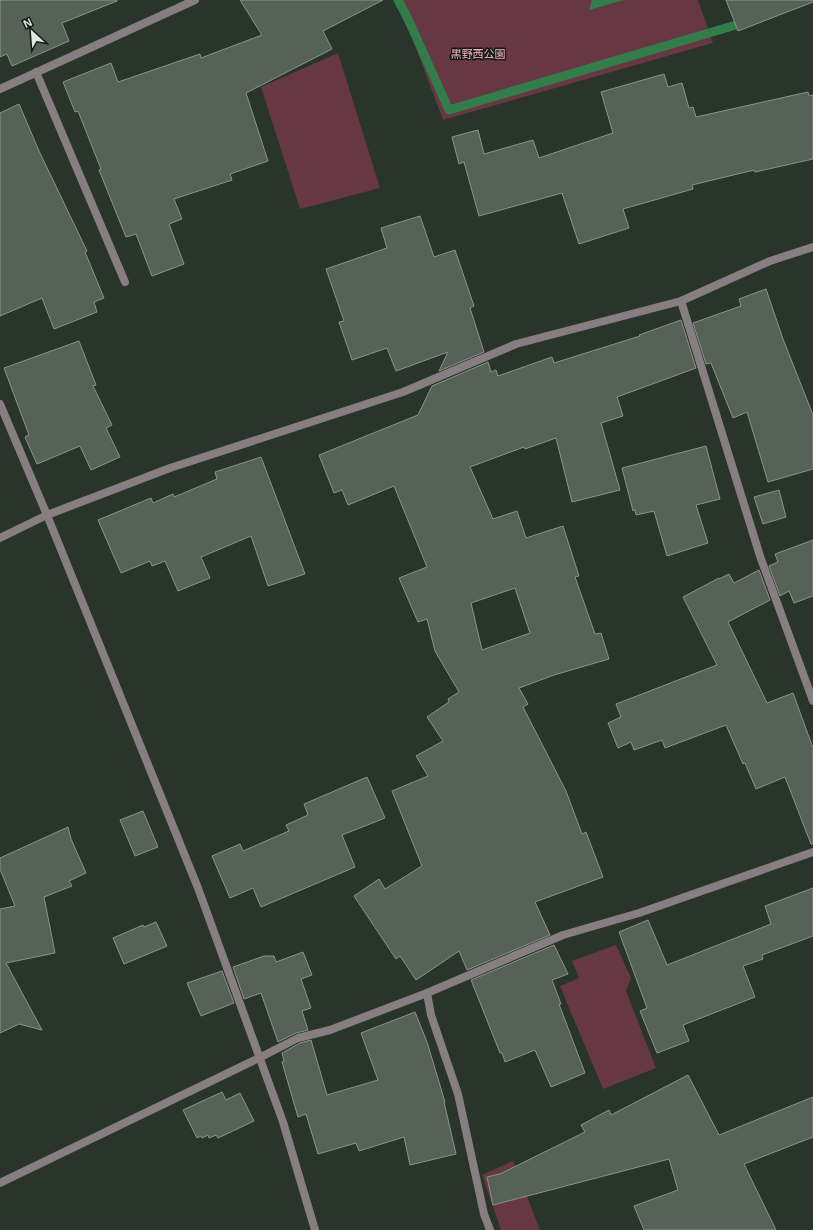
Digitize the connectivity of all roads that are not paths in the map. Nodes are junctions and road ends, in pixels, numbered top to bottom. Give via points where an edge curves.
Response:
1 (195, 0) edge
2 (36, 72) junction
3 (0, 89) edge
4 (813, 247) edge
5 (125, 282) dead end
6 (681, 301) junction
7 (0, 404) edge
8 (47, 515) junction
9 (0, 538) edge
10 (813, 700) edge
11 (813, 852) edge
12 (427, 994) junction
13 (259, 1058) junction
14 (0, 1182) edge
15 (315, 1230) edge
16 (490, 1230) edge

1 - 2 street
2 - 3 street
2 - 5 street
4 - 6 street via 770,261
6 - 8 street via 516,344 403,392 170,468
6 - 10 street via 760,556
7 - 8 street
8 - 9 street
8 - 13 street via 198,888
11 - 12 street via 639,913 563,935
12 - 13 street via 330,1030 298,1038
12 - 16 street via 431,1016 458,1094 484,1214
13 - 14 street
13 - 15 street via 283,1122

